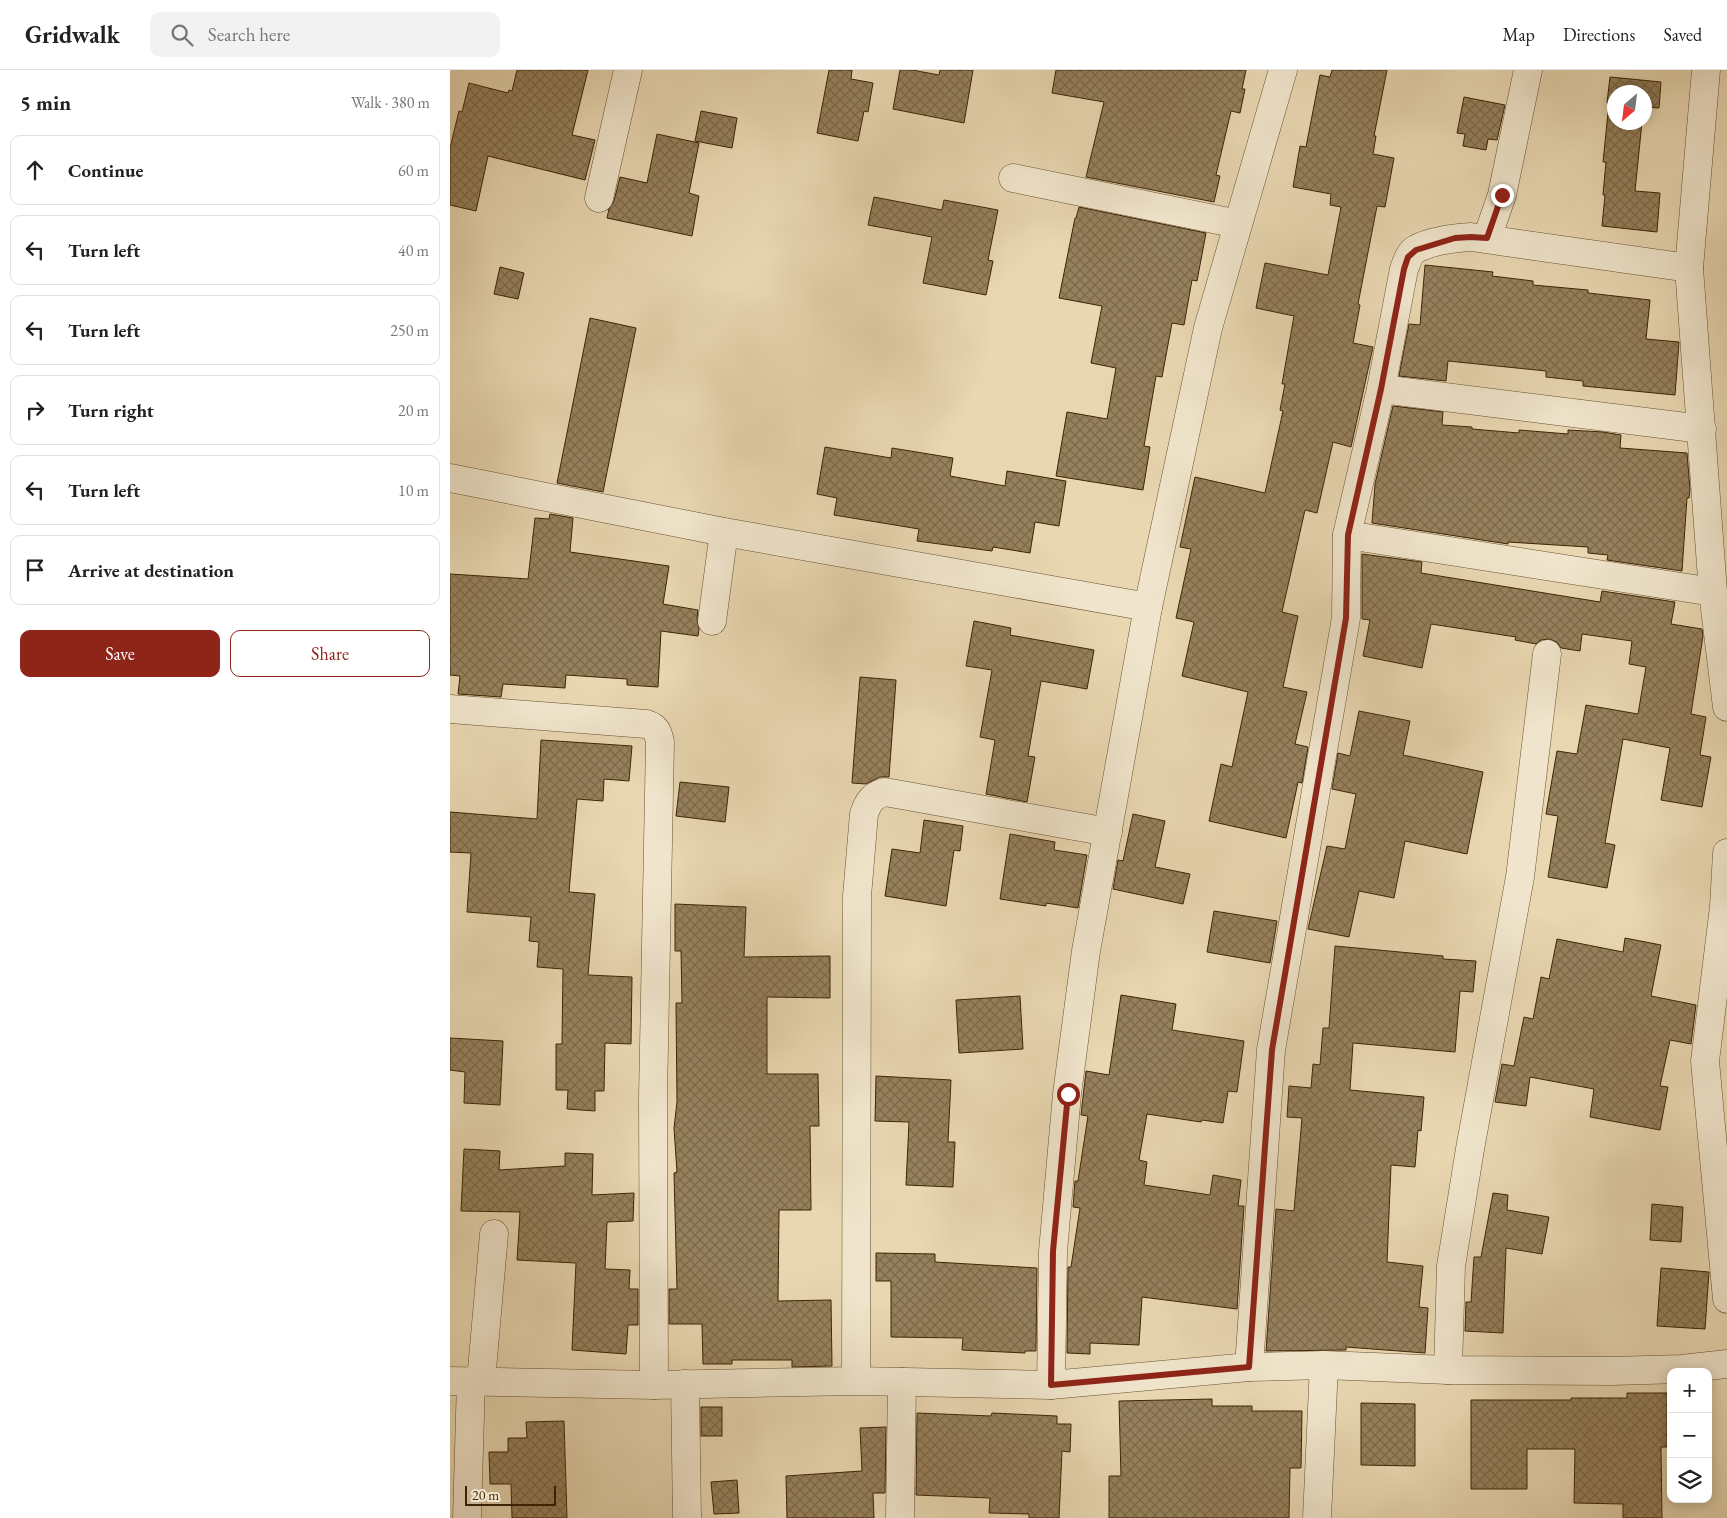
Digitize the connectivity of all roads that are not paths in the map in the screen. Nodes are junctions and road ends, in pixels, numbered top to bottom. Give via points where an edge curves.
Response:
1 (628, 70) edge
2 (1283, 70) edge
3 (1528, 70) edge
4 (1706, 70) edge
5 (1013, 178) dead end
6 (599, 198) dead end
7 (1238, 224) junction
8 (1487, 238) junction
9 (1689, 268) junction
10 (1381, 389) junction
11 (1702, 429) junction
12 (450, 478) edge
13 (724, 532) junction
14 (1348, 535) junction
15 (1713, 592) junction
16 (1148, 607) junction
17 (712, 621) dead end
18 (1547, 654) dead end
19 (1727, 707) edge
20 (450, 709) edge
21 (1108, 832) junction
22 (1727, 853) edge
23 (494, 1234) dead end
24 (1727, 1299) edge
25 (1727, 1364) edge
26 (1324, 1365) junction
27 (1249, 1367) junction
28 (1448, 1370) junction
29 (467, 1381) edge
30 (856, 1381) junction
31 (902, 1382) junction
32 (654, 1384) junction
33 (685, 1384) junction
34 (1051, 1385) junction
35 (468, 1518) edge
36 (688, 1518) edge
37 (900, 1518) edge
38 (1317, 1518) edge

1 - 6 street
2 - 7 street
3 - 8 street via 1502,195
4 - 9 street
5 - 7 street
7 - 16 street via 1208,328
8 - 9 street
8 - 10 street via 1455,238 1416,250 1408,257
9 - 11 street
10 - 11 street
10 - 14 street
11 - 15 street
12 - 13 street
13 - 16 street
13 - 17 street
14 - 15 street
14 - 27 street via 1346,618 1272,1050
15 - 19 street
16 - 21 street
18 - 28 street via 1520,876 1451,1266
20 - 32 street via 646,724 656,729 658,734 653,1097
21 - 30 street via 885,792 868,803 864,814 857,896
21 - 34 street via 1086,951 1068,1094 1053,1251
22 - 24 street via 1724,907 1705,1061
23 - 29 street
25 - 28 street via 1611,1371
26 - 27 street
26 - 28 street
26 - 38 street
27 - 34 street
29 - 32 street
29 - 35 street
30 - 31 street
30 - 33 street
31 - 34 street
31 - 37 street
32 - 33 street
33 - 36 street

